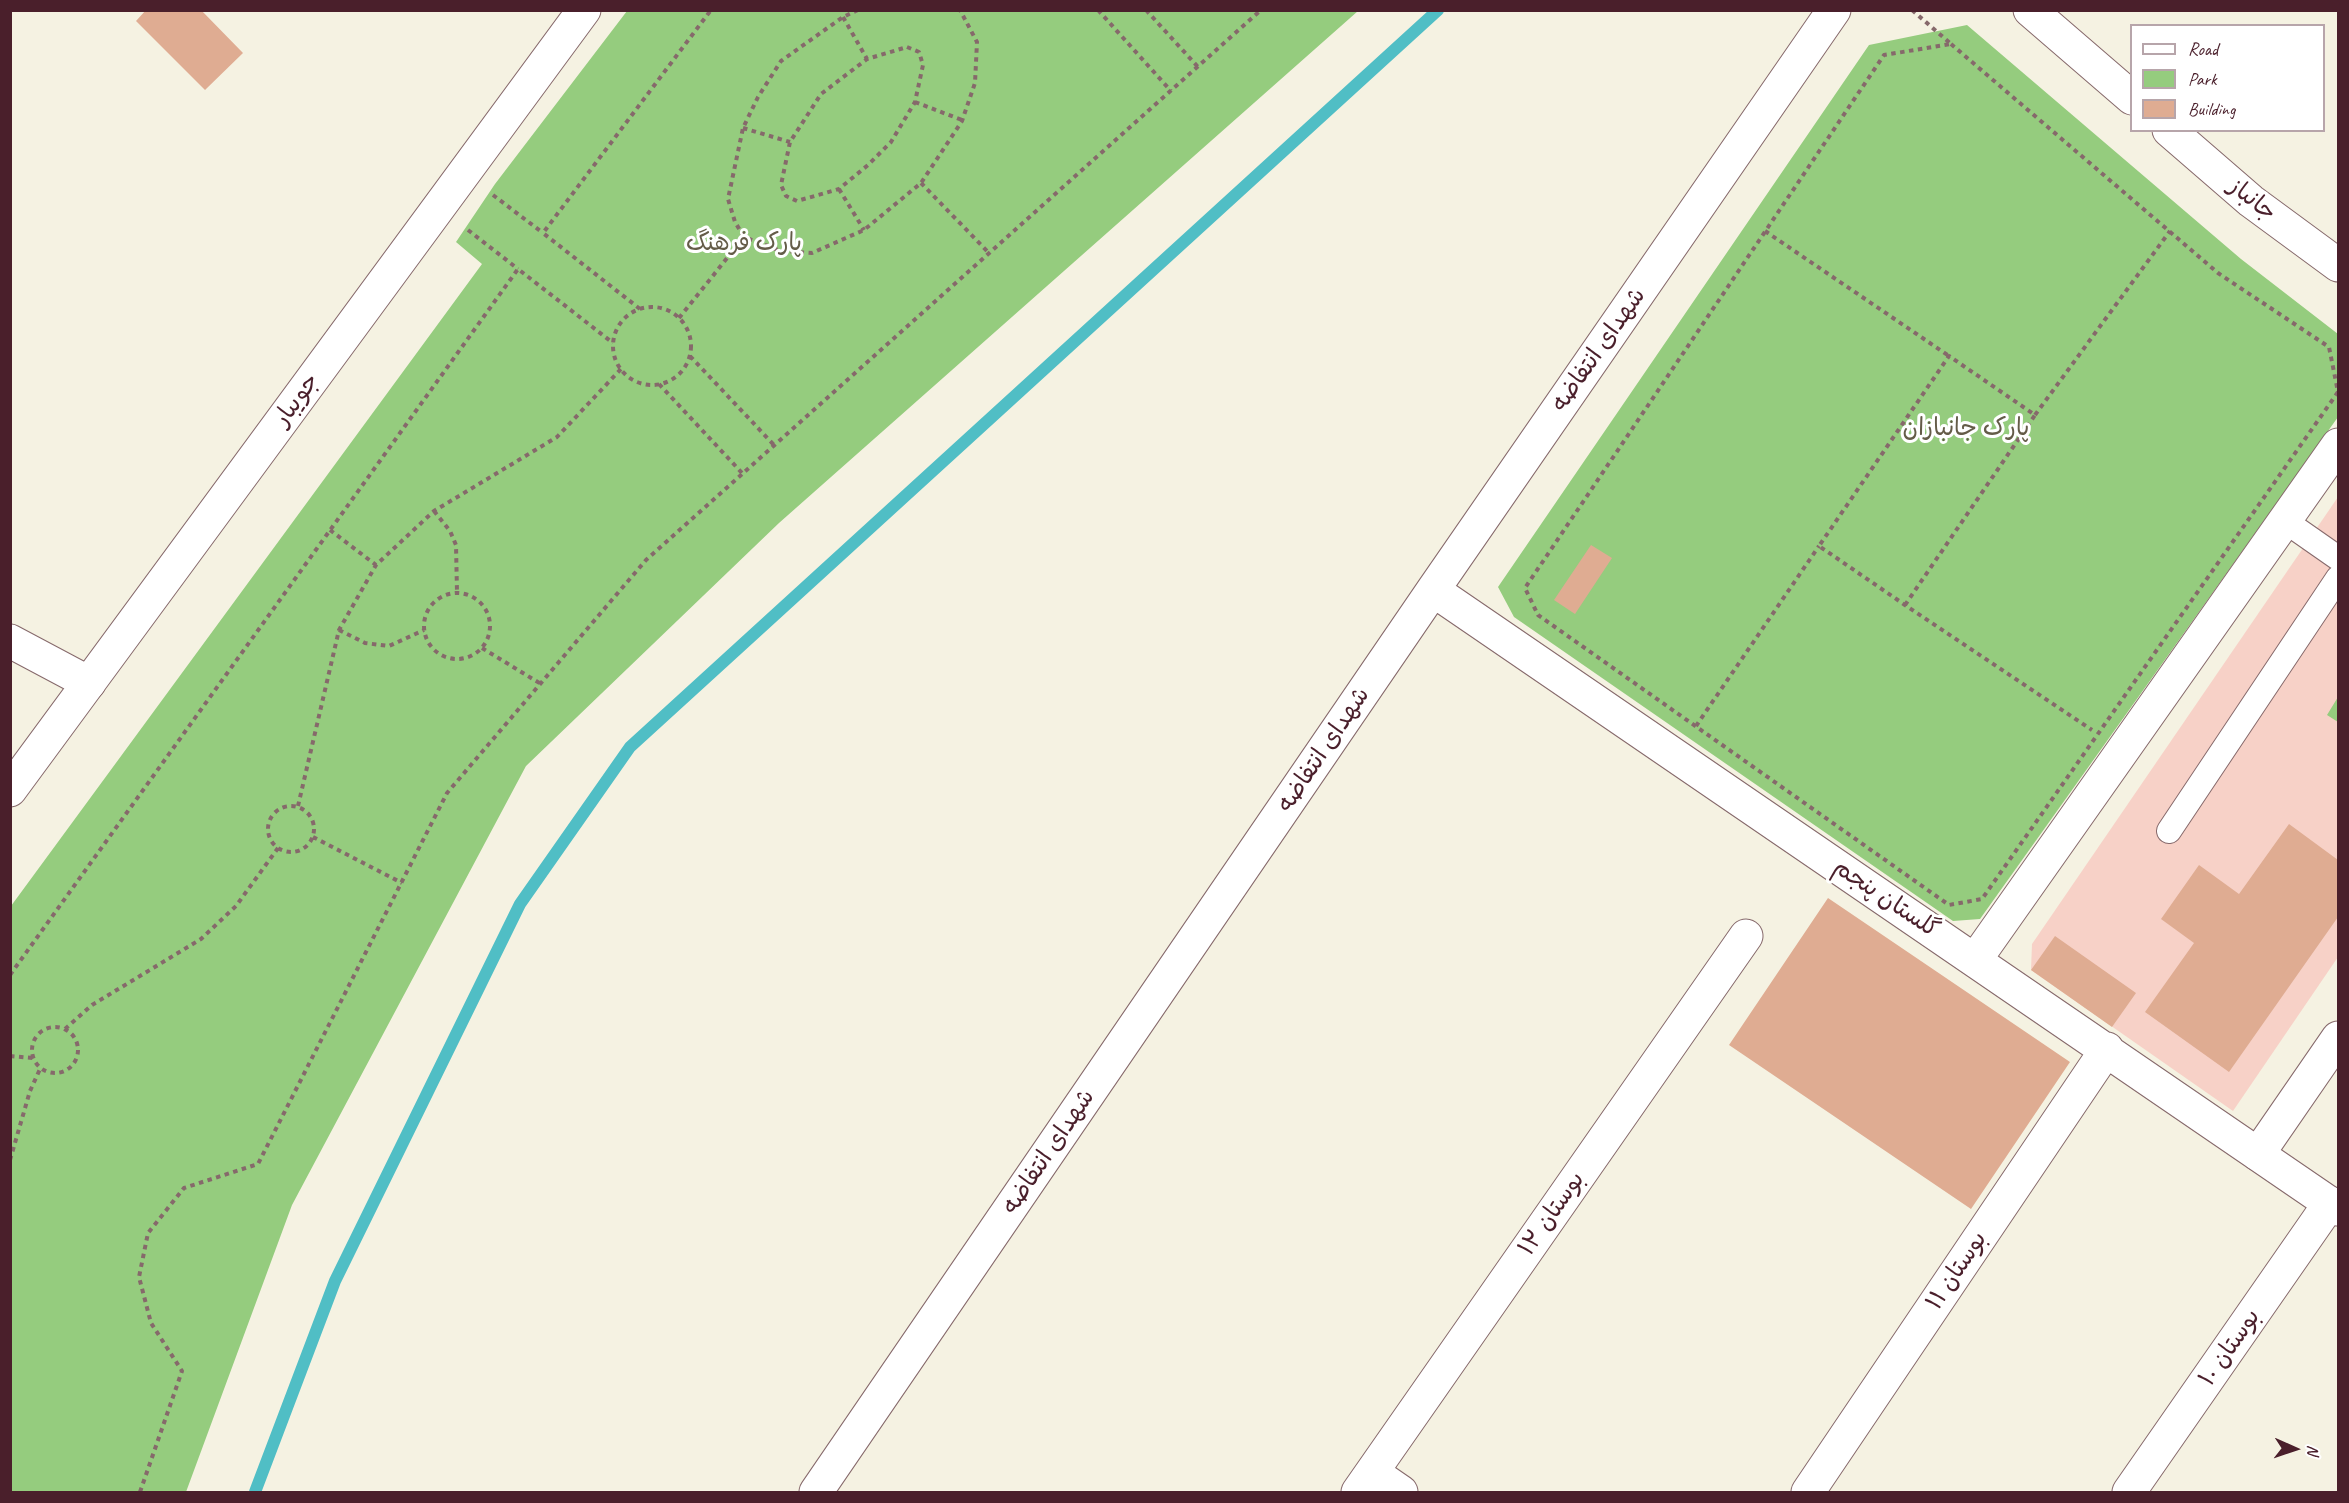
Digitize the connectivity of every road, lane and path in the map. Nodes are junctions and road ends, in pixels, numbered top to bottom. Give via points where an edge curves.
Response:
1 (584, 10) edge
2 (711, 10) edge
3 (858, 10) edge
4 (960, 10) edge
5 (1098, 10) edge
6 (1146, 10) edge
7 (1261, 10) edge
8 (1834, 10) edge
9 (1912, 10) edge
10 (2030, 10) edge
11 (843, 17) junction
12 (1952, 44) junction
13 (867, 59) junction
14 (1198, 67) junction
15 (1171, 91) junction
16 (2130, 96) edge
17 (915, 102) junction
18 (962, 121) junction
19 (743, 128) junction
20 (2171, 132) edge
21 (790, 142) junction
22 (921, 183) junction
23 (838, 189) junction
24 (488, 190) dead end
25 (461, 225) dead end
26 (864, 230) junction
27 (1765, 231) junction
28 (2170, 231) junction
29 (543, 233) junction
30 (744, 237) junction
31 (989, 254) junction
32 (2338, 265) edge
33 (518, 269) junction
34 (640, 309) junction
35 (679, 318) junction
36 (613, 343) junction
37 (690, 356) junction
38 (1949, 356) junction
39 (621, 369) junction
40 (659, 384) junction
41 (2034, 415) junction
42 (2338, 445) edge
43 (774, 446) junction
44 (743, 474) junction
45 (434, 511) junction
46 (2285, 521) junction
47 (330, 531) junction
48 (1819, 546) junction
49 (2338, 558) edge
50 (376, 566) junction
51 (2338, 578) edge
52 (1433, 590) junction
53 (457, 592) junction
54 (1905, 605) junction
55 (339, 630) junction
56 (424, 630) junction
57 (10, 641) edge
58 (482, 648) junction
59 (89, 683) junction
60 (541, 684) junction
61 (1696, 727) junction
62 (2097, 734) junction
63 (10, 790) edge
64 (298, 806) junction
65 (2169, 831) dead end
66 (313, 837) junction
67 (278, 848) junction
68 (402, 883) junction
69 (1746, 936) dead end
70 (1975, 960) junction
71 (10, 975) edge
72 (65, 1029) junction
73 (2338, 1038) edge
74 (2107, 1049) junction
75 (10, 1056) edge
76 (33, 1058) junction
77 (40, 1069) junction
78 (2258, 1154) junction
79 (10, 1160) edge
80 (2334, 1206) edge
81 (1365, 1482) edge
82 (140, 1492) edge
83 (816, 1492) edge
84 (1401, 1492) edge
85 (1808, 1492) edge
86 (2129, 1492) edge

1 - 59 street, جویبار
2 - 29 path
3 - 11 path
4 - 18 path via 977,42 975,83
5 - 15 path
6 - 14 path
7 - 14 path
8 - 52 street, شهدای انتفاضه
9 - 12 path
10 - 16 street
11 - 13 path
11 - 19 path via 781,61
12 - 27 path via 1884,55
12 - 28 path
13 - 17 path via 907,47 919,52 922,66
13 - 21 path via 821,94
14 - 15 path
15 - 31 path
17 - 18 path
17 - 23 path via 891,142
18 - 22 path
19 - 21 path
19 - 30 path via 728,199
20 - 32 street, جانباز via 2251,201
21 - 23 path via 781,185 786,196 797,201
22 - 26 path
22 - 31 path
23 - 26 path
24 - 29 path
25 - 33 path
26 - 30 path via 812,253 781,251
27 - 38 path
27 - 61 path via 1525,588 1538,615
28 - 41 path
28 - 62 path via 2218,273 2330,347 2338,392
29 - 34 path
30 - 35 path
31 - 43 path
33 - 36 path
33 - 47 path
34 - 35 path via 661,308
34 - 36 path via 622,321
35 - 37 path via 690,336
36 - 39 path
37 - 40 path via 678,375
37 - 43 path
38 - 41 path
38 - 48 path
39 - 40 path via 638,382
39 - 45 path via 557,437
40 - 44 path
41 - 54 path
42 - 46 street
43 - 44 path
44 - 60 path via 646,560
45 - 50 path
45 - 53 path via 456,545
46 - 49 lane
46 - 70 street
47 - 50 path
47 - 71 path
48 - 54 path
48 - 61 path
50 - 55 path
51 - 65 lane
52 - 70 street, گلستان پنجم
52 - 83 street, شهدای انتفاضه
53 - 56 path via 446,594 429,608
53 - 58 path via 478,599 485,607 490,628
54 - 62 path
55 - 56 path via 365,643 389,646
55 - 64 path
56 - 58 path via 433,649 442,656 463,658
57 - 59 street
58 - 60 path
59 - 63 street, جویبار
60 - 68 path via 447,793
61 - 62 path via 1949,905 1982,899
64 - 66 path via 314,822
64 - 67 path via 277,809 268,822 269,837
66 - 67 path via 298,851
66 - 68 path
67 - 72 path via 236,906 201,939 92,1005
68 - 82 path via 258,1164 184,1188 148,1233 139,1277 150,1323 182,1371
69 - 81 street, بوستان ۱۲
70 - 74 street, گلستان پنجم
72 - 76 path via 42,1030 32,1042
72 - 77 path via 76,1040 75,1062 63,1072
73 - 78 street
74 - 78 street, گلستان پنجم
74 - 85 street, بوستان ۱۱
75 - 76 path
76 - 77 path
77 - 79 path
78 - 80 street, گلستان پنجم
80 - 86 street, بوستان ۱۰
81 - 84 street

